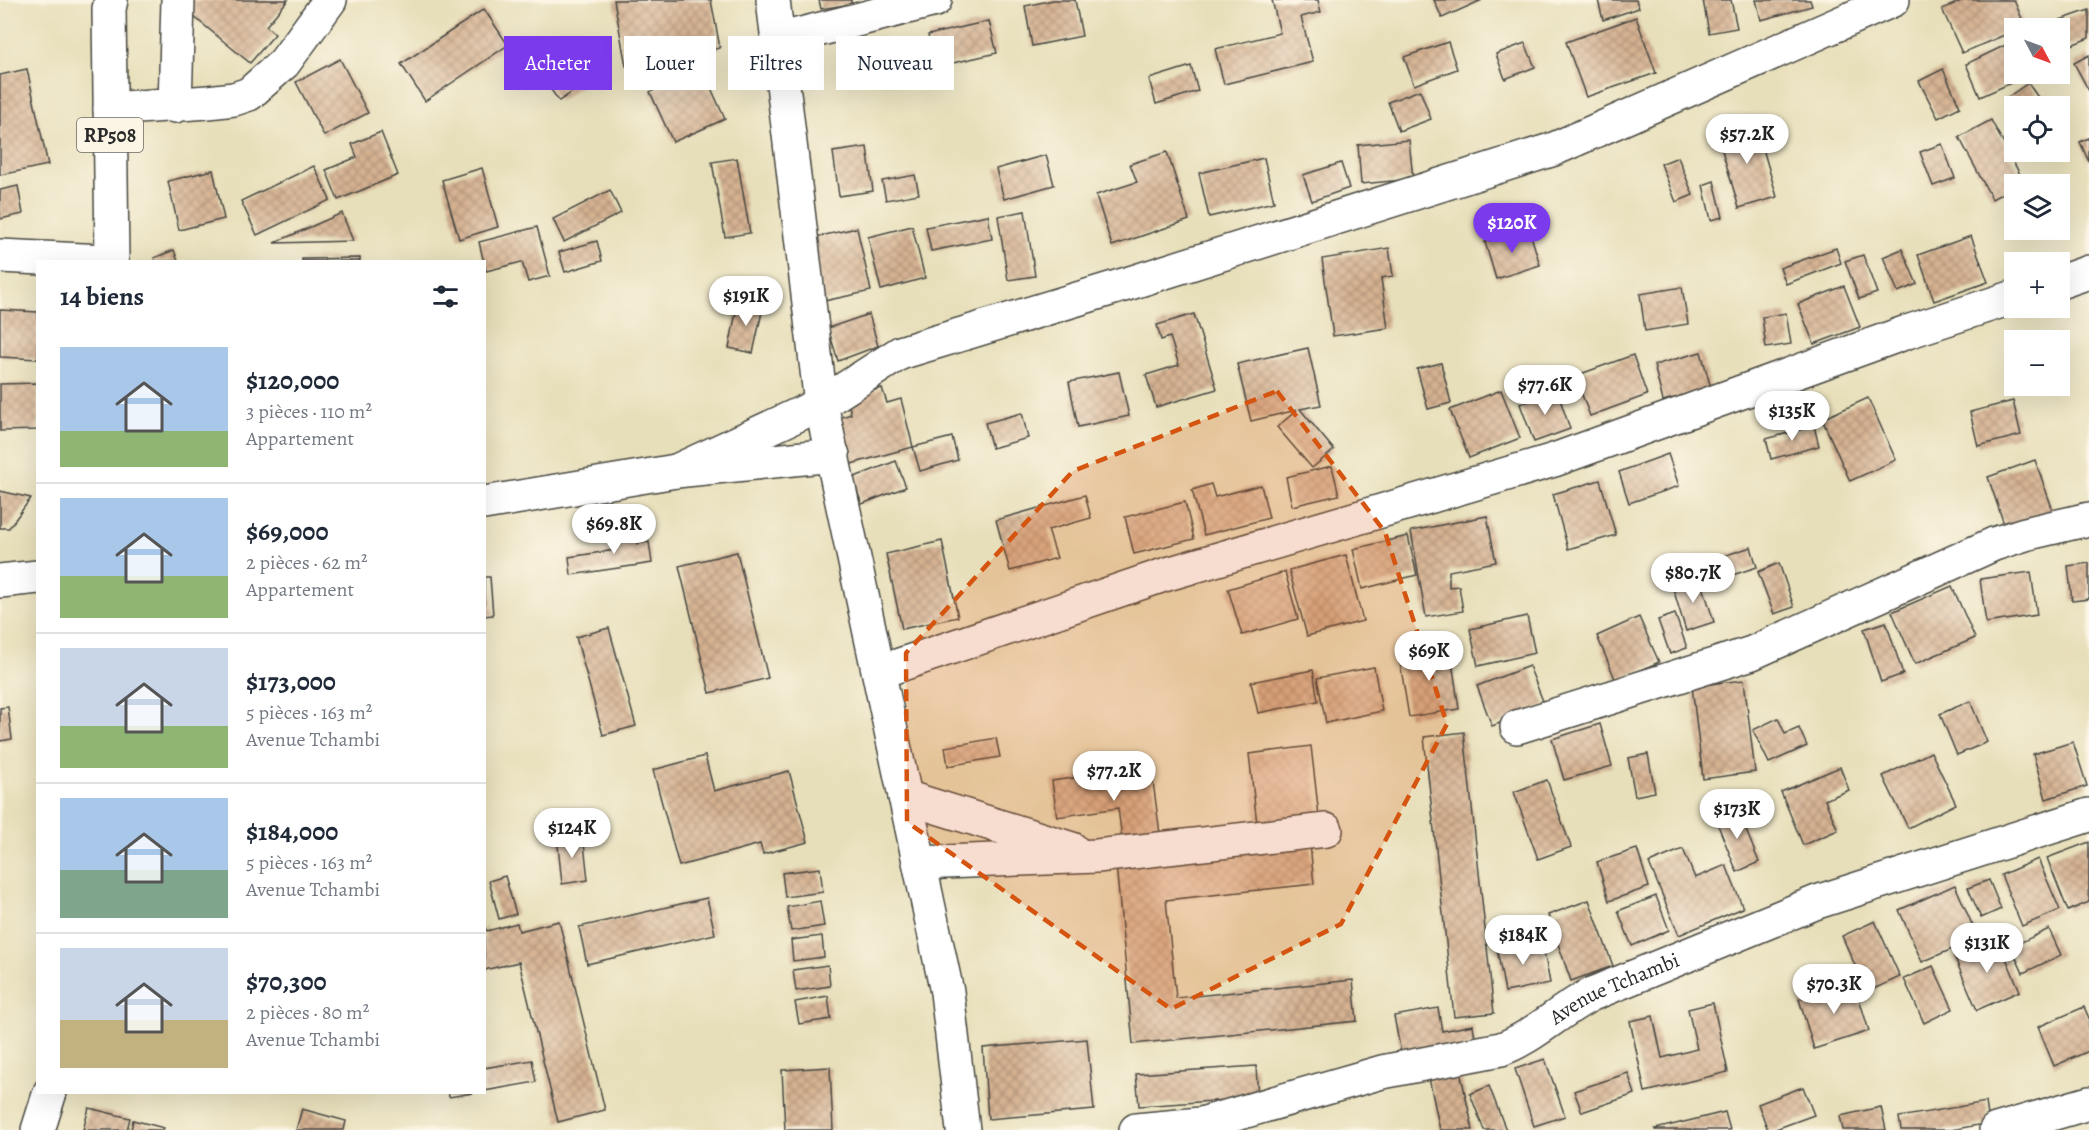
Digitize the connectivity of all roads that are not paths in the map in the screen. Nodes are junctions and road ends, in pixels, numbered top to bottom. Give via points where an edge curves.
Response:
1 (178, 0) edge
2 (330, 0) edge
3 (773, 0) edge
4 (935, 0) edge
5 (1893, 0) edge
6 (109, 3) edge
7 (778, 36) edge
8 (794, 36) edge
9 (784, 90) edge
10 (175, 106) junction
11 (110, 109) junction
12 (0, 256) edge
13 (83, 260) edge
14 (112, 260) edge
15 (2089, 272) edge
16 (2070, 279) edge
17 (2004, 300) edge
18 (821, 404) junction
19 (833, 455) junction
20 (676, 471) junction
21 (486, 504) edge
22 (2089, 519) edge
23 (36, 577) edge
24 (0, 582) edge
25 (879, 672) junction
26 (1518, 727) dead end
27 (905, 797) junction
28 (2089, 815) edge
29 (1326, 830) dead end
30 (1097, 856) junction
31 (920, 863) junction
32 (49, 1094) edge
33 (2089, 1103) edge
34 (1240, 1122) edge
35 (38, 1130) edge
36 (963, 1130) edge
37 (1136, 1130) edge
38 (1996, 1130) edge

1 - 10 street
2 - 10 street via 284,63 249,94
3 - 7 street
4 - 8 street
5 - 18 street via 1554,149 900,353
6 - 11 street, RP508
9 - 18 street
10 - 11 street
11 - 14 street, RP508
12 - 13 street
15 - 16 street
17 - 25 street via 1554,460 1164,575
18 - 19 street
18 - 20 street
19 - 20 street
19 - 25 street
20 - 21 street
22 - 26 street via 1994,544 1752,653
23 - 24 street
25 - 27 street
27 - 30 street
27 - 31 street
28 - 34 street, Avenue Tchambi via 1817,903 1579,1000 1514,1045 1382,1072
29 - 30 street
30 - 31 street
31 - 36 street via 947,992
32 - 35 street
33 - 38 street
34 - 37 street, Avenue Tchambi

